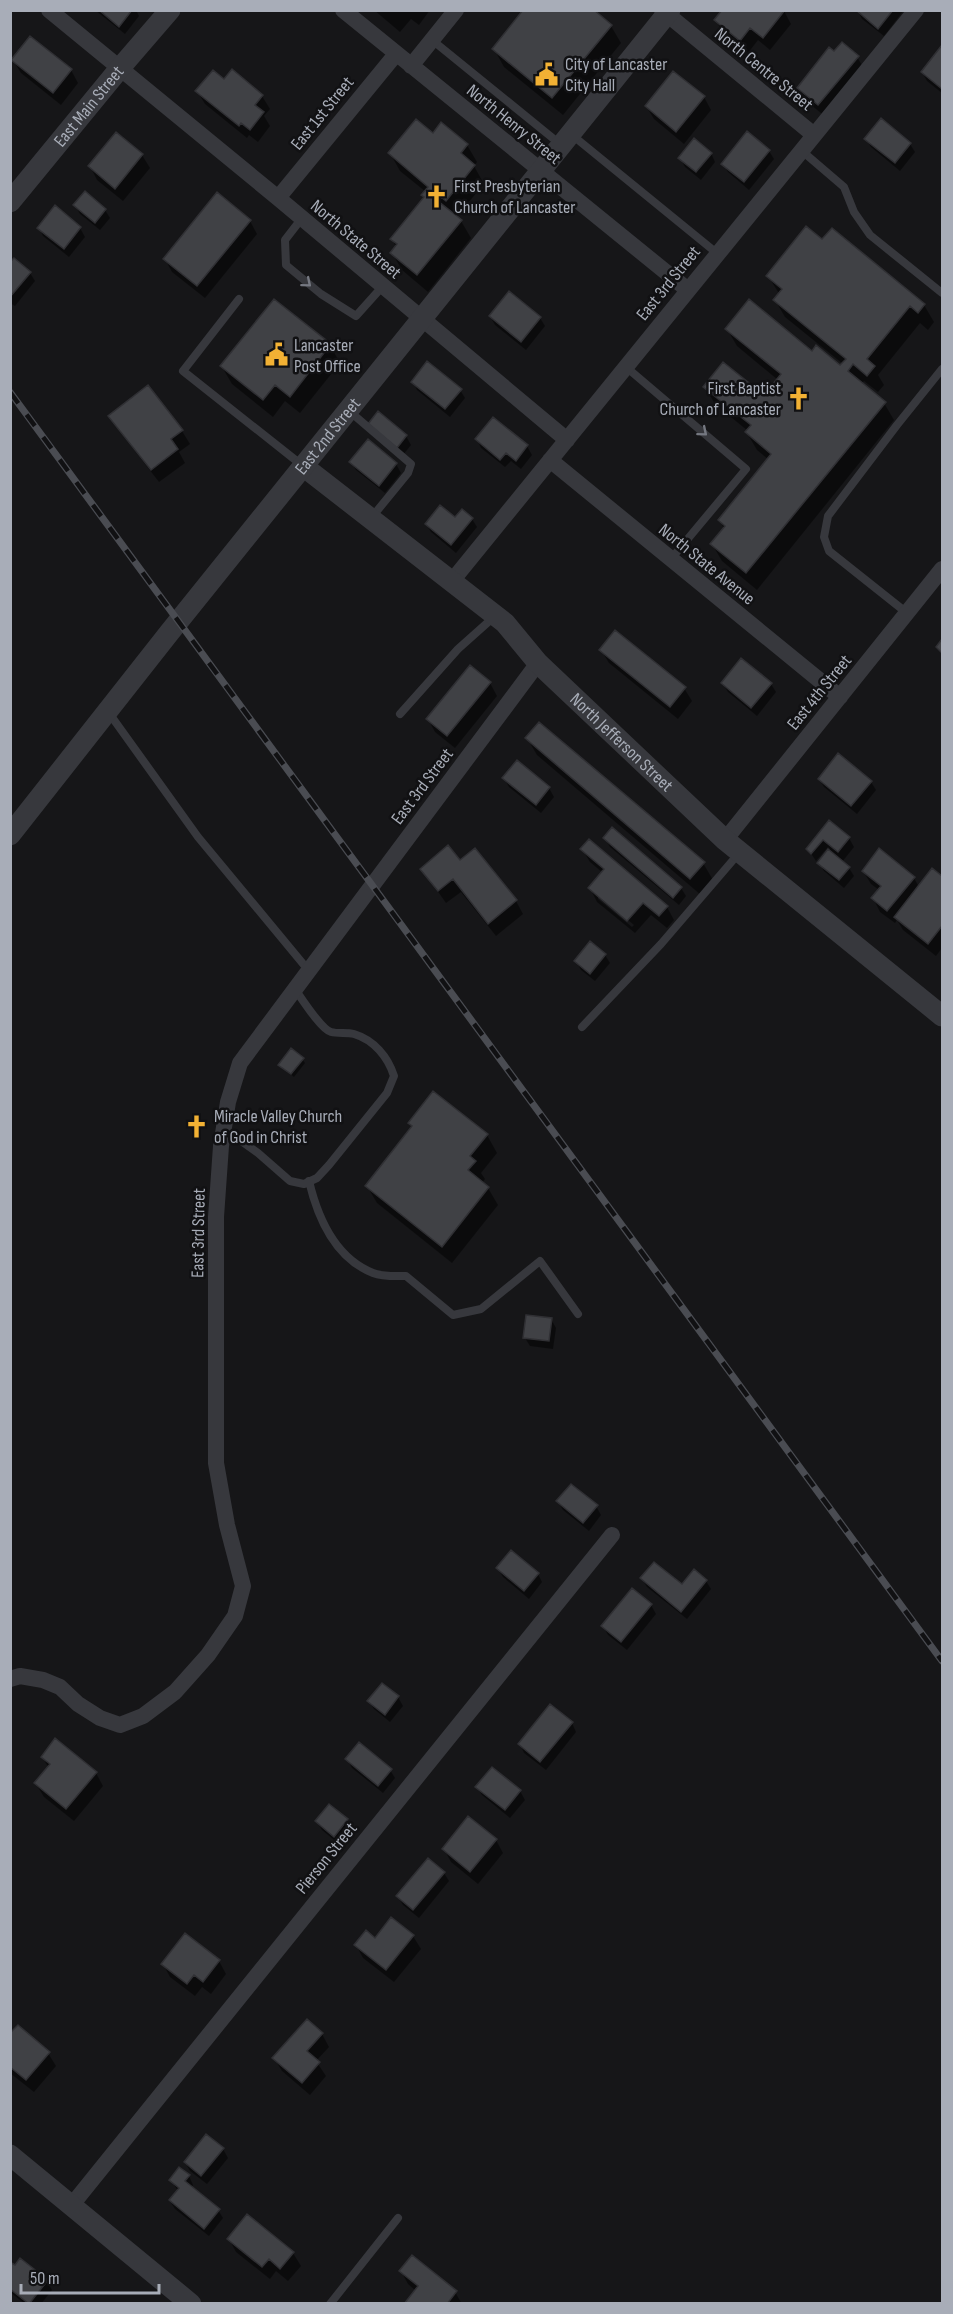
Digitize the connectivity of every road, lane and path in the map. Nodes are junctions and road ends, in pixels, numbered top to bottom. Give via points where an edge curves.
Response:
1 (49, 10) edge
2 (170, 10) edge
3 (343, 10) edge
4 (456, 10) edge
5 (916, 10) edge
6 (666, 12) edge
7 (432, 40) junction
8 (396, 54) junction
9 (411, 66) junction
10 (120, 68) junction
11 (814, 135) junction
12 (566, 139) junction
13 (802, 151) junction
14 (541, 171) junction
15 (278, 198) junction
16 (10, 202) edge
17 (302, 218) junction
18 (718, 254) junction
19 (382, 287) junction
20 (688, 290) junction
21 (942, 293) edge
22 (239, 299) dead end
23 (421, 320) junction
24 (626, 367) junction
25 (942, 369) edge
26 (939, 381) edge
27 (348, 410) junction
28 (567, 440) junction
29 (550, 460) junction
30 (303, 466) junction
31 (370, 518) junction
32 (671, 559) junction
33 (941, 575) edge
34 (452, 581) junction
35 (908, 613) junction
36 (495, 616) junction
37 (538, 663) junction
38 (840, 697) junction
39 (107, 711) junction
40 (400, 714) dead end
41 (10, 835) edge
42 (733, 846) junction
43 (309, 970) junction
44 (295, 989) junction
45 (942, 1016) edge
46 (582, 1027) dead end
47 (224, 1128) junction
48 (309, 1181) junction
49 (578, 1314) dead end
50 (612, 1535) dead end
51 (10, 1679) edge
52 (10, 2155) edge
53 (71, 2206) junction
54 (398, 2218) dead end
55 (191, 2304) edge
56 (330, 2304) edge

1 - 10 street, North State Street
2 - 10 street, East Main Street
3 - 8 street, North Henry Street
4 - 7 street
5 - 11 street, East 3rd Street
6 - 11 street, North Centre Street
6 - 12 street, East 2nd Street
7 - 9 street
7 - 12 lane
8 - 9 street, North Henry Street
8 - 15 street, East 1st Street
9 - 14 street, North Henry Street
10 - 15 street, North State Street
10 - 16 street, East Main Street
11 - 13 street, East 3rd Street
12 - 14 street, East 2nd Street
12 - 18 lane
13 - 18 street, East 3rd Street
13 - 21 lane via 844,188 870,235
14 - 20 street, North Henry Street
14 - 23 street, East 2nd Street
15 - 17 street, North State Street
17 - 19 street, North State Street
17 -> 19 lane via 285,240 286,265 356,316
18 - 20 street, East 3rd Street
19 - 23 street, North State Street
20 - 24 street, East 3rd Street
22 - 30 lane via 183,371
23 - 27 street, East 2nd Street
23 - 28 street, North State Street
24 - 28 street, East 3rd Street
24 -> 32 lane via 746,469
25 - 26 lane
26 - 35 lane via 828,516 824,537 829,550
27 - 30 street, East 2nd Street
27 - 31 lane via 411,464 408,473
28 - 29 street, East 3rd Street
29 - 32 street, North State Avenue
29 - 34 street, East 3rd Street
30 - 31 street, North Jefferson Street
30 - 39 street, East 2nd Street
31 - 34 street, North Jefferson Street
32 - 38 street, North State Avenue
33 - 35 street, East 4th Street
34 - 36 street, North Jefferson Street
35 - 38 street, East 4th Street
36 - 37 street, North Jefferson Street
36 - 40 lane via 458,649
37 - 42 street, North Jefferson Street
37 - 43 street, East 3rd Street
38 - 42 street, East 4th Street
39 - 41 street, East 2nd Street
39 - 43 lane via 198,837
42 - 45 street, North Jefferson Street
42 - 46 lane via 661,944
43 - 44 street, East 3rd Street
44 - 47 street, East 3rd Street via 240,1063
44 - 48 lane via 331,1032 356,1035 378,1048 390,1062 394,1076 387,1093 329,1165
47 - 48 lane via 290,1181
47 - 51 street, East 3rd Street via 216,1217 216,1463 243,1586 235,1616 175,1692 143,1716 120,1725 100,1718 60,1687 20,1676
48 - 49 lane via 318,1216 339,1249 373,1273 406,1276 453,1315 481,1309 540,1261
50 - 53 street, Pierson Street
52 - 53 street
53 - 55 street
54 - 56 lane

